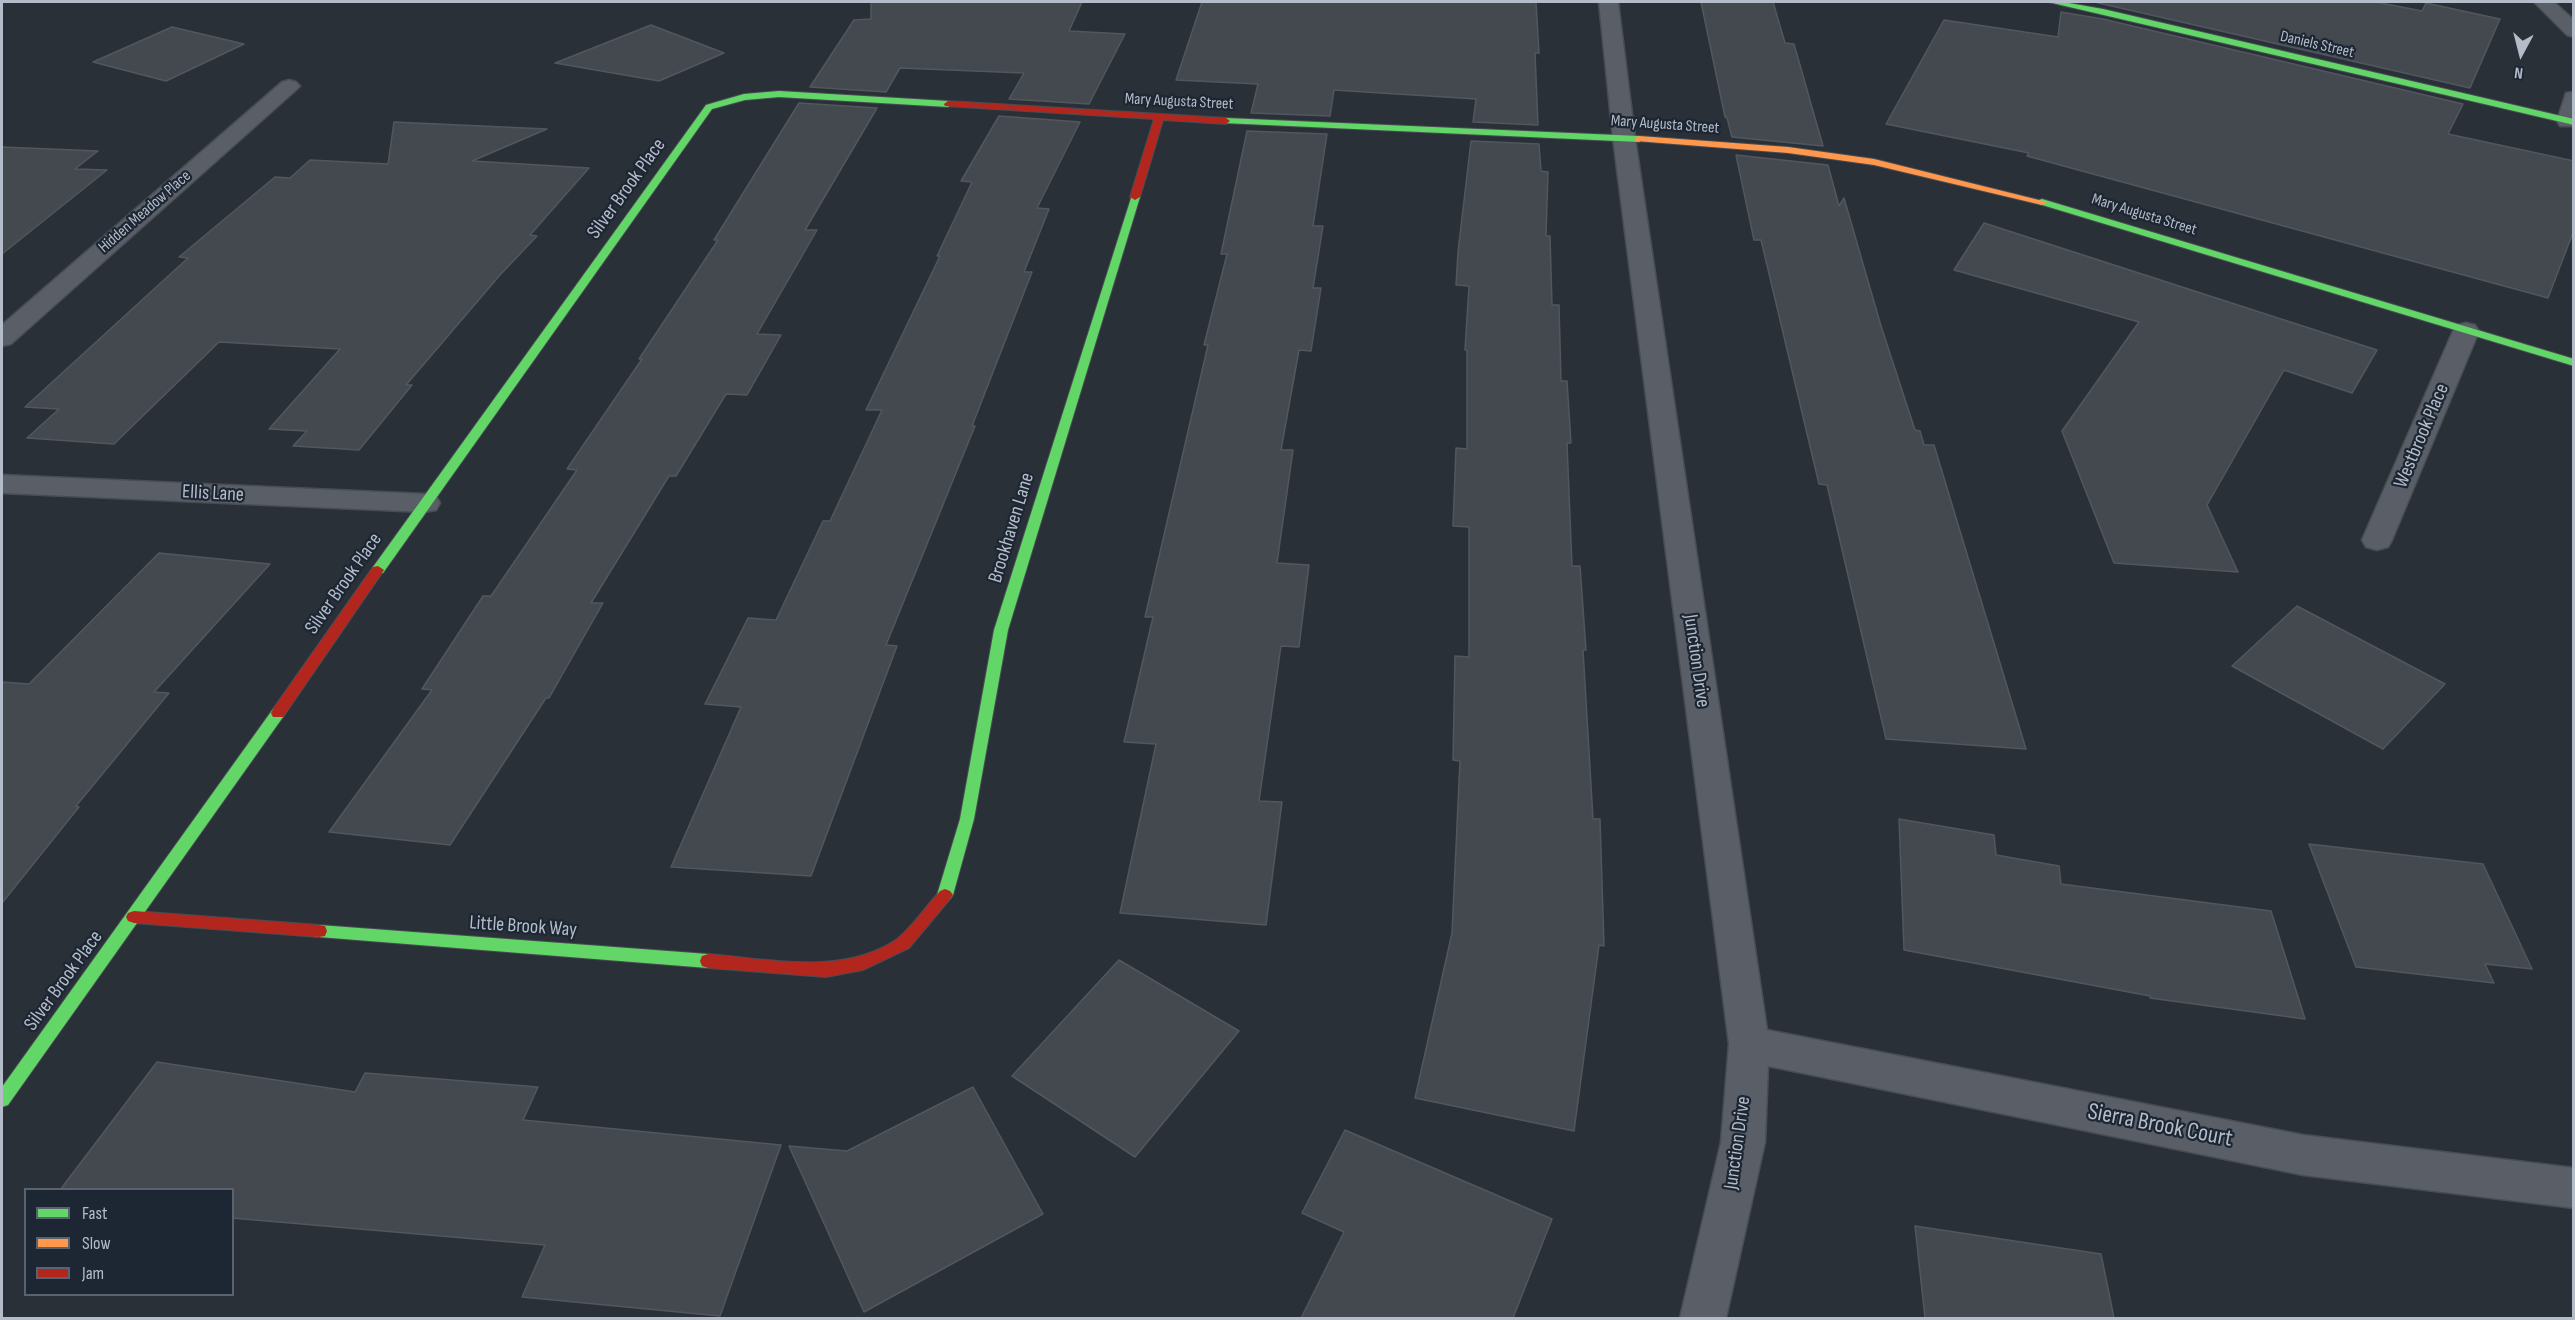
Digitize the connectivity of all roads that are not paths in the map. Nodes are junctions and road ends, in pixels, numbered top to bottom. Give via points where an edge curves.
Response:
1 (1608, 2) edge
2 (2052, 2) edge
3 (2543, 2) edge
4 (2574, 31) edge
5 (289, 86) dead end
6 (2574, 98) edge
7 (726, 99) joint
8 (1159, 118) junction
9 (2571, 122) edge
10 (1624, 138) junction
11 (2466, 331) junction
12 (2, 338) edge
13 (2574, 363) edge
14 (2, 484) edge
15 (425, 503) junction
16 (2377, 540) dead end
17 (134, 917) junction
18 (903, 943) joint
19 (1749, 1044) junction
20 (2, 1100) edge
21 (2574, 1188) edge
22 (1703, 1318) edge

1 - 10 street, Junction Drive
2 - 9 street, Daniels Street
3 - 4 street
5 - 12 street, Hidden Meadow Place
6 - 9 street
7 - 8 street, Mary Augusta Street via 754,94 804,95
7 - 15 street, Silver Brook Place via 709,107
8 - 10 street, Mary Augusta Street
8 - 18 street, Brookhaven Lane via 1001,630 967,819 944,899
10 - 11 street, Mary Augusta Street via 1788,150 1874,162 2006,192
10 - 19 street, Junction Drive
11 - 13 street, Mary Augusta Street
11 - 16 street, Westbrook Place
14 - 15 street, Ellis Lane
15 - 17 street, Silver Brook Place
17 - 18 street, Little Brook Way via 826,970 863,963
17 - 20 street, Silver Brook Place
19 - 21 street, Sierra Brook Court via 2303,1155
19 - 22 street, Junction Drive via 1743,1142

